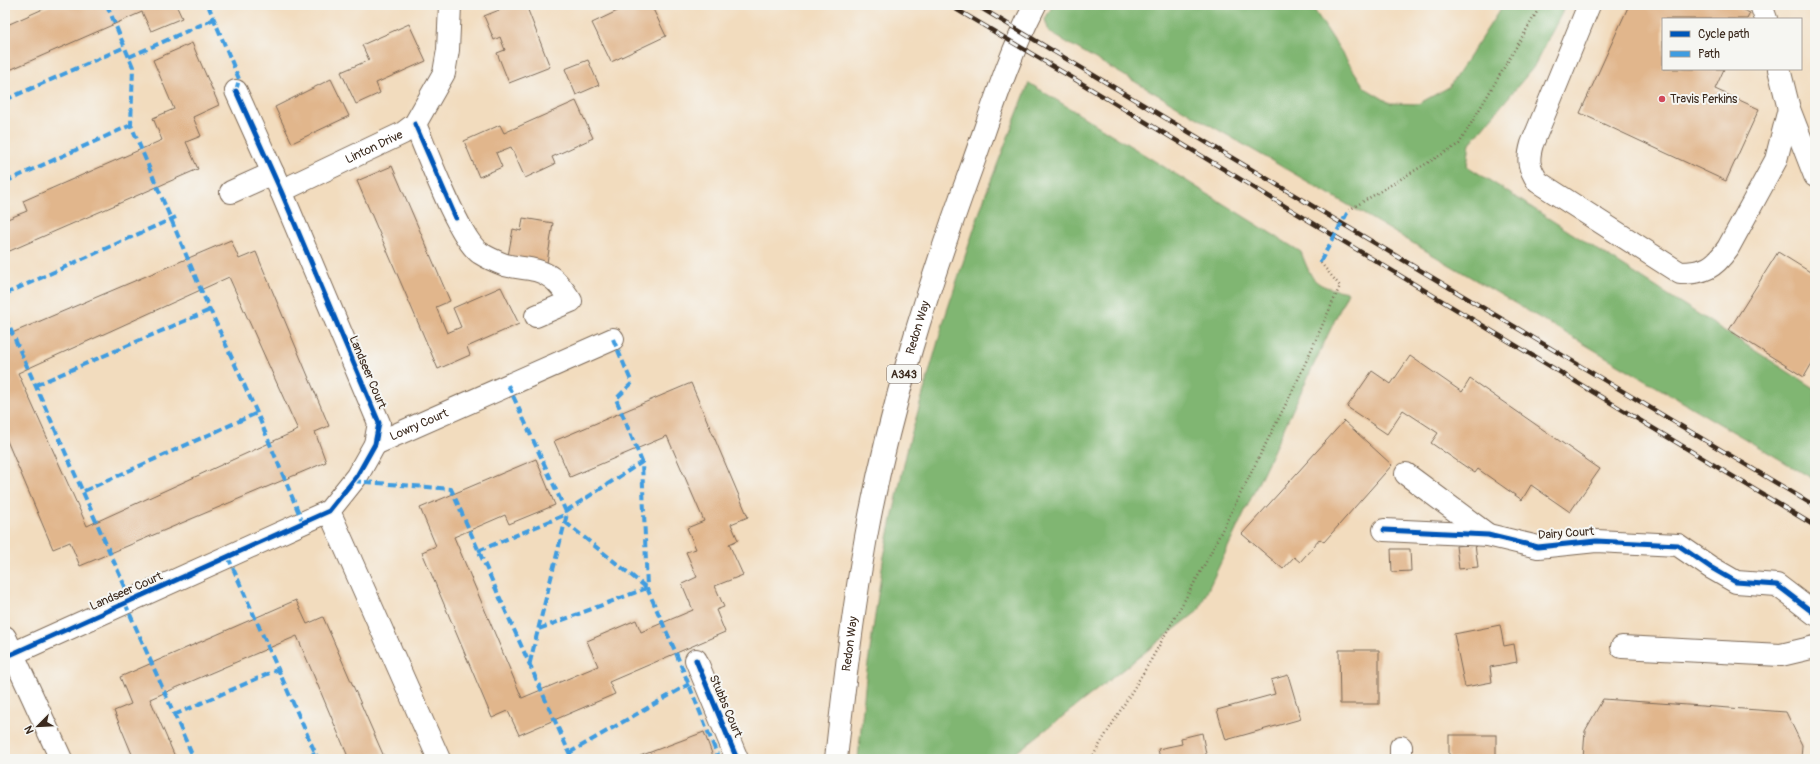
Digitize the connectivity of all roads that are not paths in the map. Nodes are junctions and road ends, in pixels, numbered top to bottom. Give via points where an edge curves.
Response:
1 (450, 5) edge
2 (1035, 5) edge
3 (1589, 5) edge
4 (1761, 5) edge
5 (1766, 18) edge
6 (1779, 70) edge
7 (236, 92) dead end
8 (1789, 109) junction
9 (415, 124) junction
10 (1815, 176) edge
11 (277, 182) junction
12 (231, 192) dead end
13 (536, 316) dead end
14 (613, 339) dead end
15 (375, 444) junction
16 (1406, 474) dead end
17 (329, 511) junction
18 (1384, 530) dead end
19 (1488, 535) junction
20 (1815, 614) edge
21 (9, 646) edge
22 (1622, 647) dead end
23 (1815, 647) edge
24 (696, 660) dead end
25 (61, 759) edge
26 (439, 759) edge
27 (737, 759) edge
28 (836, 759) edge

1 - 9 street, Linton Drive via 444,73
2 - 28 street, Redon Way / A343 via 1000,89 931,280 902,378 866,536 853,615
3 - 8 street via 1532,144 1529,156 1530,170 1538,182 1680,273 1708,269 1728,248 1776,160
4 - 5 street
6 - 8 street
7 - 11 street, Landseer Court
8 - 10 street
9 - 11 street, Linton Drive via 403,134
9 - 13 street via 456,218 470,243 479,253 504,264 538,270 551,277 571,301
11 - 12 street, Linton Drive
11 - 15 street, Landseer Court via 379,423
14 - 15 street, Lowry Court
15 - 17 street, Landseer Court via 356,476
16 - 19 street, Dairy Court
17 - 21 street, Landseer Court
17 - 26 street
18 - 19 street, Dairy Court
19 - 20 street, Dairy Court via 1538,547 1596,541 1678,545 1736,582 1777,585
21 - 25 street
22 - 23 street via 1781,656
24 - 27 street, Stubbs Court

